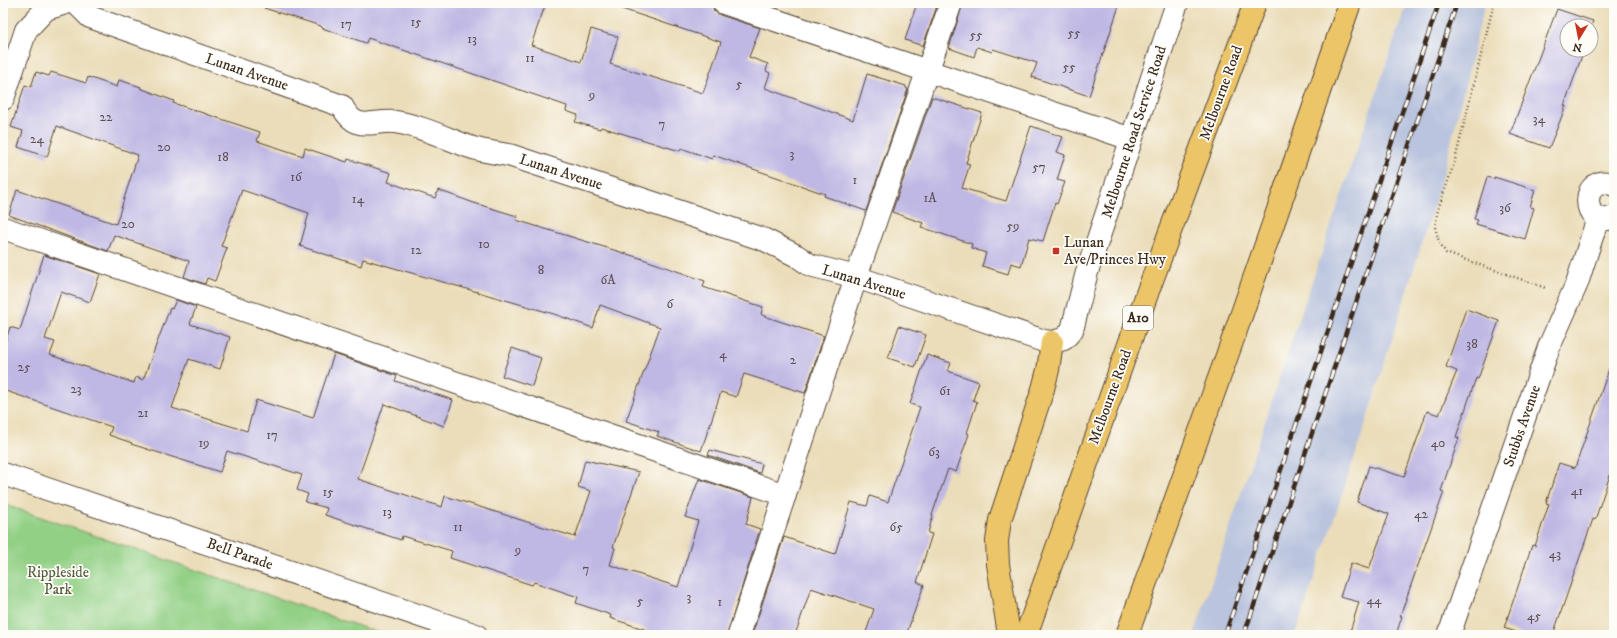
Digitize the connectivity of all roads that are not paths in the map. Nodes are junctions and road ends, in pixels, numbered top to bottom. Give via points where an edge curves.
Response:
1 (66, 3) edge
2 (76, 3) edge
3 (724, 3) edge
4 (951, 3) edge
5 (1177, 3) edge
6 (1255, 3) edge
7 (1350, 3) edge
8 (928, 71) junction
9 (3, 99) edge
10 (1131, 139) junction
11 (1612, 178) edge
12 (1606, 217) edge
13 (3, 228) edge
14 (856, 277) junction
15 (1052, 342) junction
16 (3, 474) edge
17 (785, 495) junction
18 (476, 635) edge
19 (739, 635) edge
20 (1009, 635) edge
21 (1026, 635) edge
22 (1127, 635) edge
23 (1449, 635) edge

1 - 9 street via 46,9 26,30
2 - 14 street, Lunan Avenue via 90,17 342,106 347,116 358,122 394,122 418,127 469,147 509,155 744,232 765,240 810,265
3 - 8 street
4 - 8 street
5 - 10 street, Melbourne Road Service Road
6 - 21 highway, Melbourne Road / A10 via 1145,299
7 - 22 highway
8 - 10 street
8 - 14 street
10 - 15 street, Melbourne Road Service Road via 1087,272 1072,330 1064,339
11 - 12 street via 1596,184 1588,194 1589,209 1593,214
12 - 23 street, Stubbs Avenue via 1549,347
13 - 17 street
14 - 15 street, Lunan Avenue
14 - 17 street
15 - 20 highway via 1044,383 1000,520 997,541 998,564
16 - 18 street, Bell Parade
17 - 19 street

